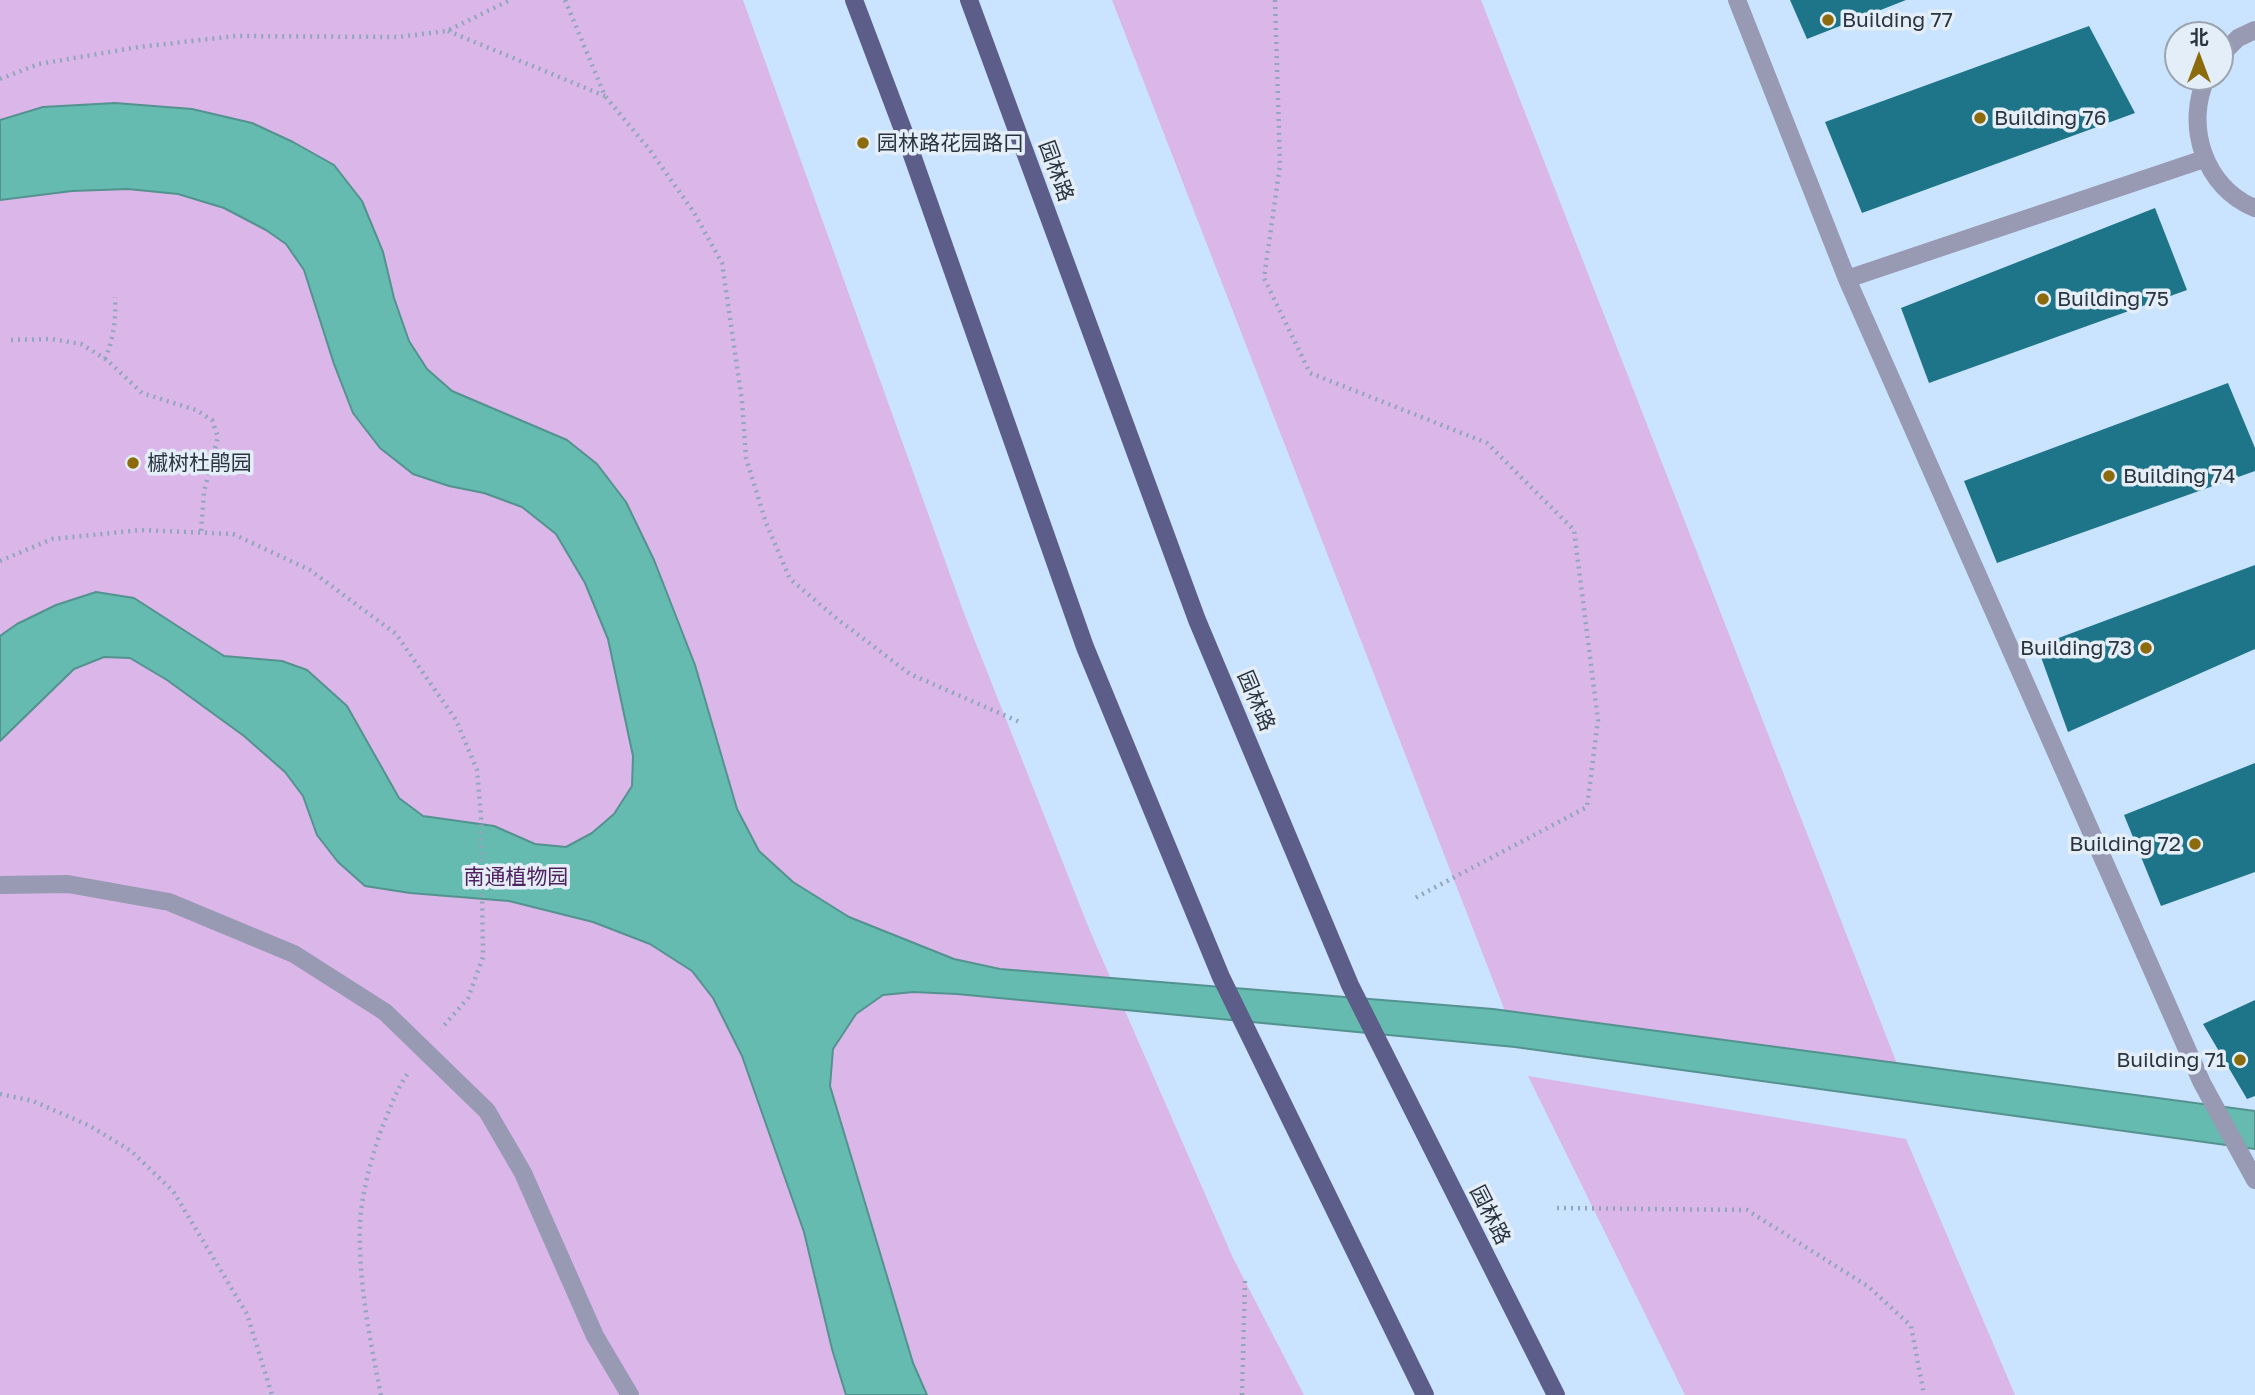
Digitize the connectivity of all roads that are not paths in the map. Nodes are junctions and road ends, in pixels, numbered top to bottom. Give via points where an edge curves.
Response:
1 (854, 0) edge
2 (969, 0) edge
3 (1737, 0) edge
4 (2255, 30) edge
5 (2234, 42) edge
6 (2200, 91) edge
7 (2204, 159) junction
8 (2255, 208) edge
9 (1847, 279) junction
10 (0, 885) edge
11 (2254, 1178) edge
12 (631, 1395) edge
13 (1425, 1395) edge
14 (1556, 1395) edge

1 - 13 main road via 1085,647 1221,977
2 - 14 main road, 园林路 via 1197,620 1350,985
3 - 9 street
4 - 5 street
6 - 7 street via 2196,126
7 - 8 street via 2221,185
7 - 9 street
9 - 11 street via 2202,1083
10 - 12 street via 68,884 169,902 294,954 385,1012 487,1111 523,1173 595,1336

